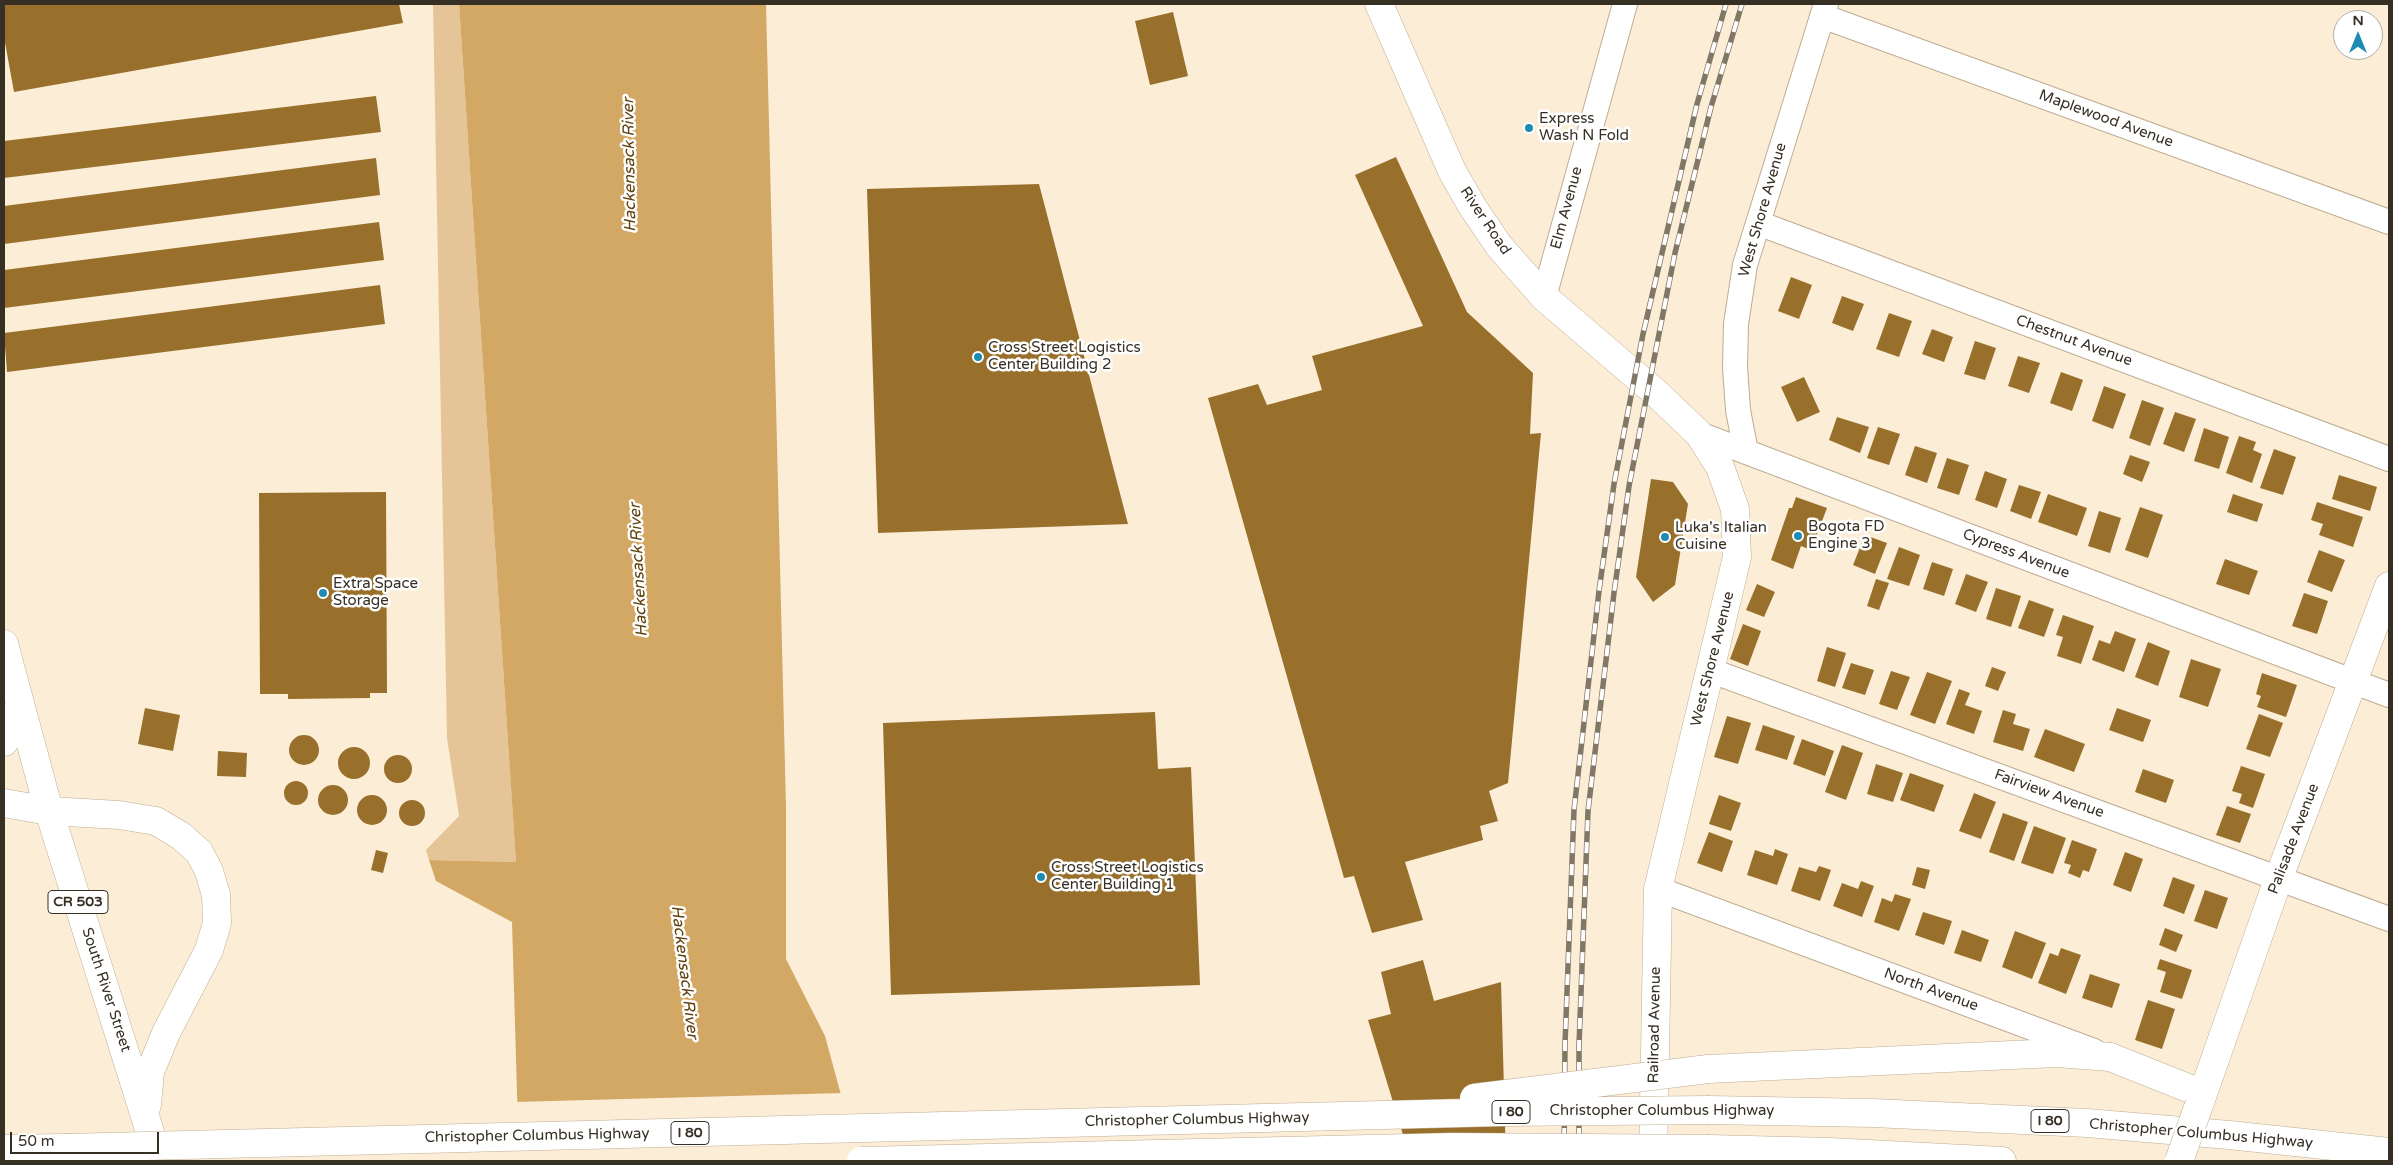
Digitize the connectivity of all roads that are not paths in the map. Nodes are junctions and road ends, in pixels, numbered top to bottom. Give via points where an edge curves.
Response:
1 (1379, 4) edge
2 (1624, 4) edge
3 (1824, 10) edge
4 (2389, 222) edge
5 (1758, 223) junction
6 (1544, 297) junction
7 (1655, 392) joint
8 (1699, 434) junction
9 (1746, 452) junction
10 (2389, 459) edge
11 (2389, 586) edge
12 (4, 644) edge
13 (1709, 670) junction
14 (2354, 682) junction
15 (2389, 695) edge
16 (20, 704) junction
17 (4, 742) edge
18 (4, 803) edge
19 (49, 811) junction
20 (2279, 877) junction
21 (1658, 889) junction
22 (2389, 919) edge
23 (2110, 1057) junction
24 (2201, 1100) junction
25 (146, 1117) junction
26 (1314, 1117) junction
27 (4, 1150) edge
28 (2389, 1152) edge
29 (159, 1161) edge
30 (860, 1161) edge
31 (1653, 1161) edge
32 (2002, 1161) edge
33 (2179, 1161) edge

1 - 6 main road, River Road via 1452,171 1499,246
2 - 6 street, Elm Avenue
3 - 4 street, Maplewood Avenue
3 - 5 street, West Shore Avenue
5 - 9 street, West Shore Avenue via 1745,265 1736,324 1738,410
5 - 10 street, Chestnut Avenue
6 - 7 main road, River Road
7 - 8 main road, Cypress Avenue
8 - 9 street, Cypress Avenue
8 - 13 main road, West Shore Avenue via 1726,480 1737,526 1735,566
9 - 14 street, Cypress Avenue
11 - 14 main road, Palisade Avenue
12 - 16 main road, South River Street / CR 503
13 - 20 street, Fairview Avenue
13 - 21 main road, West Shore Avenue
14 - 15 street, Cypress Avenue
14 - 20 main road, Palisade Avenue
16 - 17 main road
16 - 19 main road, South River Street / CR 503
18 - 19 main road
19 - 25 main road, South River Street / CR 503
19 - 25 main road via 119,815 156,821 199,852 209,871 216,895 217,923 209,950 166,1033 150,1072
20 - 22 street, Fairview Avenue
20 - 24 main road, Palisade Avenue
21 - 23 street, North Avenue
21 - 31 main road, Railroad Avenue
23 - 24 main road, North Avenue
23 - 26 main road, bridge via 2056,1053 1708,1069
24 - 33 main road, Palisade Avenue, bridge
25 - 29 main road, South River Street / CR 503
26 - 27 main road, Christopher Columbus Highway / I 80, bridge
26 - 28 main road, Christopher Columbus Highway / I 80, bridge via 1709,1110 1873,1113 2078,1123
30 - 32 main road, bridge via 1454,1147 1839,1152

